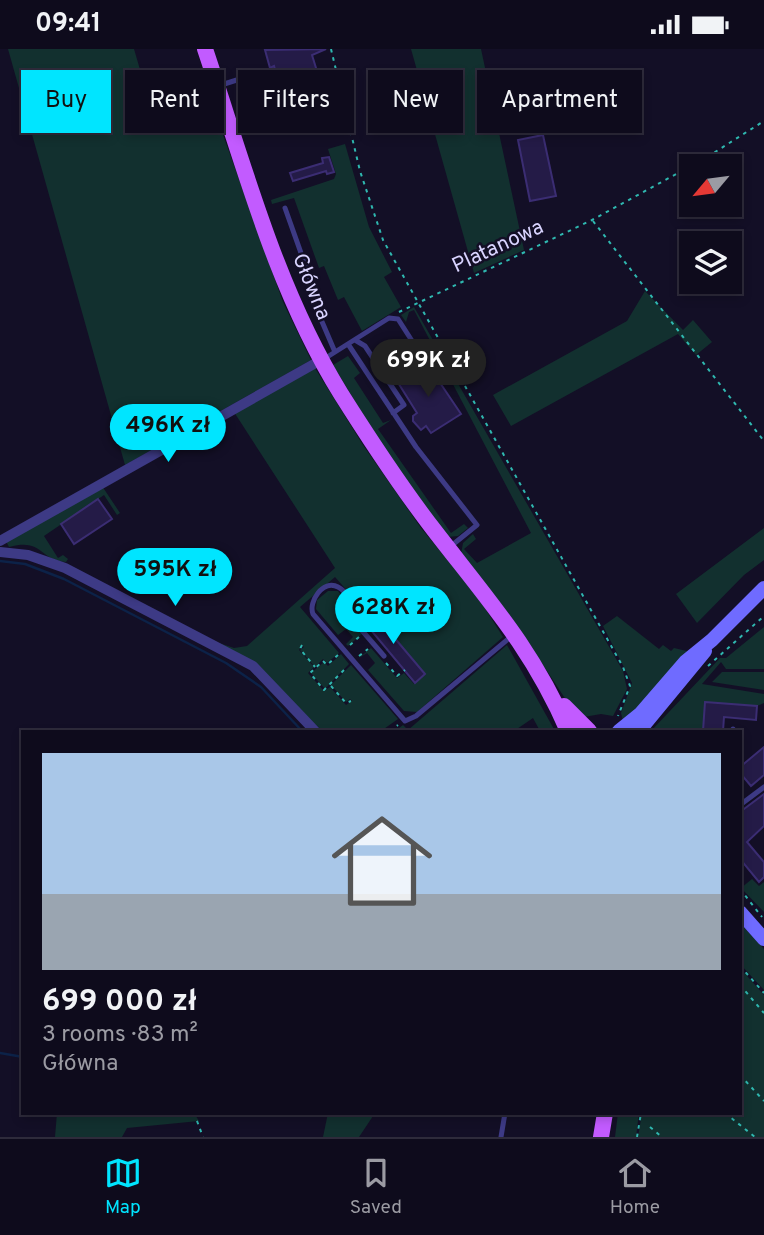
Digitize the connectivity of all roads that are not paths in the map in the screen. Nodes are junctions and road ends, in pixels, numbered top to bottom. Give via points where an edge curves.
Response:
1 (205, 49) edge
2 (212, 70) edge
3 (224, 104) edge
4 (285, 208) dead end
5 (355, 340) junction
6 (348, 344) junction
7 (328, 356) junction
8 (378, 366) junction
9 (393, 413) junction
10 (0, 541) edge
11 (449, 548) junction
12 (0, 552) edge
13 (764, 588) edge
14 (516, 633) junction
15 (712, 640) junction
16 (384, 656) dead end
17 (549, 687) junction
18 (618, 726) edge
19 (314, 730) edge
20 (568, 730) edge
21 (587, 730) edge
22 (640, 730) edge
23 (764, 787) edge
24 (742, 804) edge
25 (742, 914) edge
26 (762, 933) edge
27 (506, 1115) edge
28 (605, 1115) edge
29 (501, 1137) edge
30 (601, 1137) edge

1 - 2 main road, Główna
3 - 7 main road, Główna via 291,299
4 - 7 lane via 317,298
5 - 6 lane
5 - 8 lane via 366,347
5 - 8 lane via 390,318 403,324 414,344
6 - 7 lane
6 - 9 lane
7 - 10 street
7 - 11 main road, Główna via 396,478
8 - 9 lane via 404,405
9 - 11 lane via 477,525
11 - 14 main road, Główna
12 - 19 street via 28,555 65,568 253,666
13 - 15 main road
14 - 16 lane via 416,716 405,720 313,614 312,600 326,587 340,588 357,606 346,612
14 - 17 main road, Główna
15 - 18 main road via 685,662 639,714
15 - 22 main road
17 - 20 main road, Główna
17 - 21 main road, Główna
23 - 24 lane
25 - 26 main road
27 - 29 lane
28 - 30 main road

